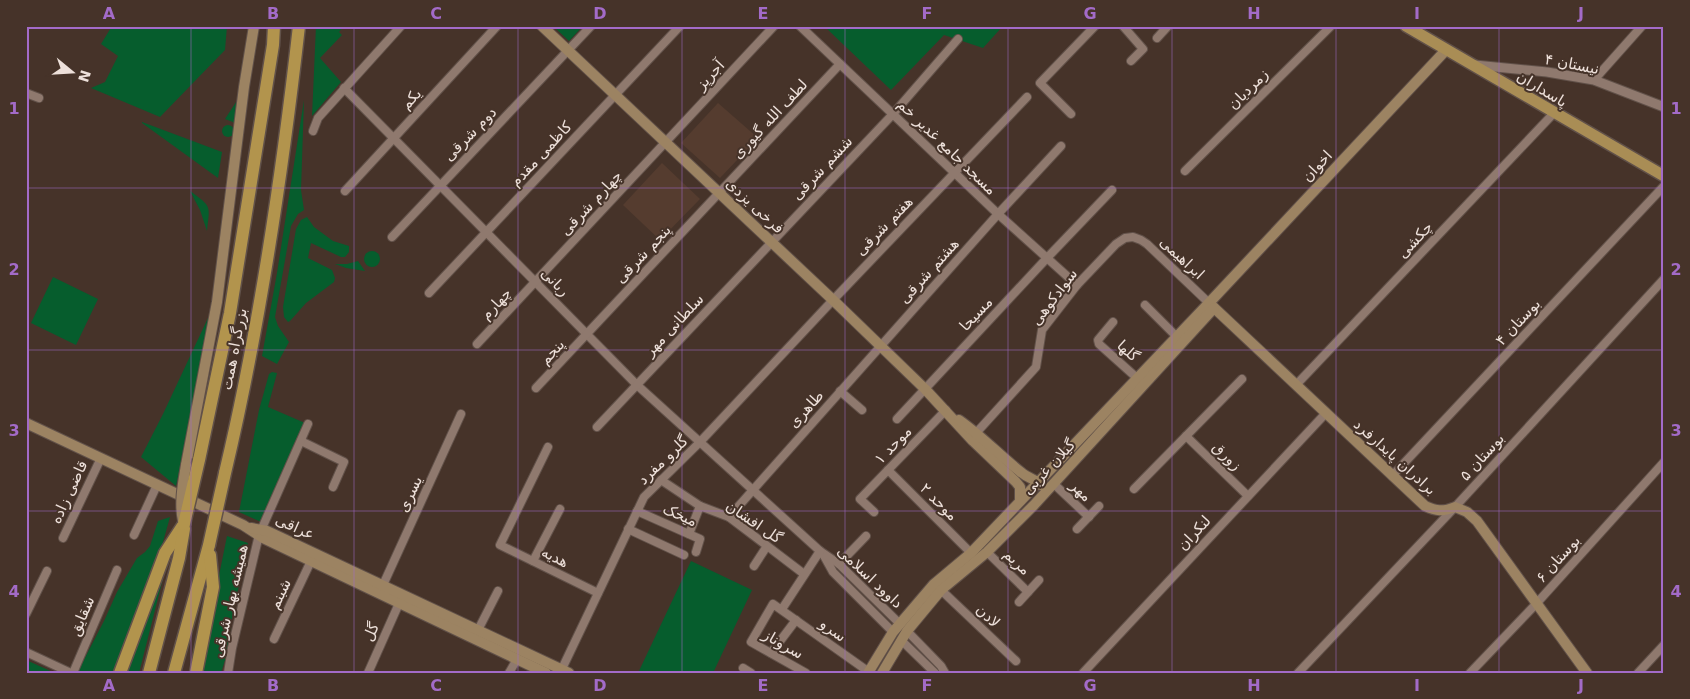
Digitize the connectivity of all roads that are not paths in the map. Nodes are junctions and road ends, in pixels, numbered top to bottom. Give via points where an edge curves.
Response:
1 (254, 26) edge
2 (274, 26) edge
3 (299, 26) edge
4 (401, 26) edge
5 (497, 26) edge
6 (542, 26) edge
7 (591, 26) edge
8 (680, 26) edge
9 (774, 26) edge
10 (800, 26) edge
11 (1095, 26) edge
12 (1123, 26) edge
13 (1168, 26) edge
14 (1332, 26) edge
15 (1642, 26) edge
16 (1411, 28) edge
17 (1157, 38) dead end
18 (958, 39) dead end
19 (1446, 50) junction
20 (568, 51) junction
21 (1131, 61) dead end
22 (840, 64) junction
23 (1472, 65) junction
24 (1594, 80) junction
25 (344, 88) junction
26 (26, 93) edge
27 (615, 95) junction
28 (1026, 97) dead end
29 (39, 98) dead end
30 (1664, 107) edge
31 (893, 114) junction
32 (1071, 114) dead end
33 (1553, 114) junction
34 (313, 132) dead end
35 (394, 138) junction
36 (666, 143) junction
37 (1061, 146) dead end
38 (1185, 171) dead end
39 (954, 172) junction
40 (1664, 176) edge
41 (440, 185) junction
42 (1664, 186) edge
43 (345, 190) dead end
44 (1112, 190) dead end
45 (719, 193) junction
46 (998, 214) junction
47 (486, 232) junction
48 (392, 237) dead end
49 (1133, 238) joint
50 (772, 242) junction
51 (1047, 258) junction
52 (1664, 279) edge
53 (536, 282) junction
54 (1077, 285) junction
55 (429, 293) dead end
56 (833, 300) junction
57 (1145, 305) dead end
58 (1212, 306) junction
59 (1114, 322) dead end
60 (587, 334) junction
61 (1177, 337) junction
62 (477, 344) dead end
63 (880, 346) junction
64 (1138, 378) junction
65 (1242, 379) dead end
66 (637, 385) junction
67 (1296, 385) junction
68 (536, 388) dead end
69 (925, 389) junction
70 (840, 391) junction
71 (862, 410) dead end
72 (946, 410) junction
73 (1326, 413) junction
74 (461, 414) dead end
75 (897, 419) dead end
76 (26, 423) edge
77 (308, 424) dead end
78 (597, 427) dead end
79 (977, 432) junction
80 (1186, 436) junction
81 (301, 441) junction
82 (700, 442) junction
83 (548, 447) dead end
84 (101, 458) junction
85 (1664, 462) edge
86 (888, 470) junction
87 (1392, 476) junction
88 (661, 480) junction
89 (1038, 482) junction
90 (157, 484) junction
91 (333, 487) dead end
92 (1051, 488) junction
93 (753, 489) junction
94 (1134, 489) dead end
95 (1248, 496) junction
96 (1022, 499) junction
97 (1034, 505) junction
98 (700, 506) junction
99 (1099, 506) dead end
100 (1455, 507) junction
101 (560, 509) dead end
102 (637, 511) junction
103 (874, 512) dead end
104 (729, 517) junction
105 (1089, 517) junction
106 (184, 524) junction
107 (253, 529) junction
108 (628, 529) junction
109 (1077, 529) dead end
110 (689, 534) junction
111 (134, 535) dead end
112 (866, 536) dead end
113 (63, 538) dead end
114 (209, 545) junction
115 (767, 546) junction
116 (820, 550) junction
117 (696, 552) dead end
118 (986, 552) junction
119 (971, 553) junction
120 (684, 555) dead end
121 (311, 561) junction
122 (533, 561) junction
123 (839, 564) junction
124 (754, 566) dead end
125 (117, 570) dead end
126 (47, 571) dead end
127 (804, 574) junction
128 (1039, 580) dead end
129 (383, 585) junction
130 (941, 590) junction
131 (498, 591) dead end
132 (1028, 592) junction
133 (598, 593) junction
134 (402, 599) junction
135 (1019, 602) dead end
136 (1536, 604) junction
137 (782, 609) junction
138 (26, 614) edge
139 (796, 620) junction
140 (478, 630) junction
141 (901, 632) junction
142 (274, 639) dead end
143 (1664, 645) edge
144 (26, 652) edge
145 (771, 653) junction
146 (516, 659) junction
147 (1016, 661) dead end
148 (743, 668) dead end
149 (564, 672) edge
150 (868, 672) edge
151 (72, 673) edge
152 (120, 673) edge
153 (149, 673) edge
154 (174, 673) edge
155 (196, 673) edge
156 (228, 673) edge
157 (368, 673) edge
158 (509, 673) edge
159 (546, 673) edge
160 (751, 673) edge
161 (806, 673) edge
162 (882, 673) edge
163 (934, 673) edge
164 (945, 673) edge
165 (1083, 673) edge
166 (1298, 673) edge
167 (1470, 673) edge
168 (1587, 673) edge
169 (1638, 673) edge

1 - 106 main road, bridge via 217,302 183,482 181,511
2 - 106 highway, بزرگراه همت, bridge via 230,313
3 - 114 highway, بزرگراه همت, bridge via 272,239
4 - 25 street
5 - 35 street, یکم
6 - 20 main road, فرخی یزدی
7 - 20 street, دوم شرقی
8 - 27 street, کاظمی مقدم
9 - 36 street, آجرپز
10 - 22 street, مسجد جامع غدیر خم
11 - 32 street via 1040,84
12 - 21 street via 1143,49
13 - 17 street
14 - 38 street, زمردیان
15 - 24 street
16 - 19 main road, پاسداران
18 - 31 street, ششم شرقی
19 - 23 main road, پاسداران
19 - 58 main road, اخوان
20 - 27 main road, فرخی یزدی
20 - 41 street, دوم شرقی
22 - 31 street, مسجد جامع غدیر خم
22 - 45 street, لطف الله گیوری
23 - 24 street, نیستان ۴
23 - 33 main road, پاسداران
24 - 30 street, نیستان ۴
25 - 34 street via 318,118
25 - 35 street, ربانی
26 - 29 street
27 - 36 main road, فرخی یزدی
27 - 47 street, کاظمی مقدم
28 - 39 street, هفتم شرقی
31 - 39 street, مسجد جامع غدیر خم
31 - 50 street, ششم شرقی
33 - 40 main road, پاسداران
33 - 67 street, چکشی
35 - 41 street, ربانی
35 - 43 street, یکم
36 - 45 main road, فرخی یزدی
36 - 53 street, چهارم شرقی
37 - 46 street, هشتم شرقی
39 - 46 street, مسجد جامع غدیر خم
39 - 56 street, هفتم شرقی
41 - 47 street, ربانی
41 - 48 street, دوم شرقی
42 - 87 street, بوستان ۴
44 - 51 street, مسیحا
45 - 50 main road, فرخی یزدی
45 - 60 street, پنجم شرقی
46 - 51 street, مسجد جامع غدیر خم
46 - 63 street, هشتم شرقی
47 - 53 street, ربانی
47 - 55 street, کاظمی مقدم
49 - 54 street, سوادکوهی via 1116,244
49 - 58 street, ابراهیمی via 1147,244
50 - 56 main road, فرخی یزدی
50 - 66 street, سلطانی مهر
51 - 54 street, مسجد جامع غدیر خم
51 - 69 street, مسیحا
52 - 100 street, بوستان ۵
53 - 60 street, ربانی
53 - 62 street, چهارم
54 - 79 street, سوادکوهی via 1042,330 1036,367
56 - 63 main road, فرخی یزدی
56 - 82 street, گلرو مفرد
57 - 61 street
58 - 61 main road, گیلان غربی
58 - 67 main road, برادران پایدارفرد
58 - 92 main road, گیلان غربی
59 - 64 street, گلها via 1101,334 1099,344
60 - 66 street, ربانی
60 - 68 street, پنجم
61 - 64 main road, گیلان غربی
63 - 69 main road, فرخی یزدی
63 - 70 street, طاهری
64 - 89 main road, گیلان غربی
65 - 80 street
66 - 78 street, سلطانی مهر
66 - 82 street, ربانی
67 - 73 main road, برادران پایدارفرد
69 - 72 main road, فرخی یزدی
69 - 75 street, مسیحا
70 - 71 street
70 - 93 street, طاهری
72 - 79 main road, فرخی یزدی
72 - 86 street, موحد ۱
72 - 96 main road, فرخی یزدی via 1016,482
73 - 87 main road, برادران پایدارفرد
73 - 95 street, لنکران
74 - 129 street, یسری
76 - 84 main road, عراقی
77 - 81 street, همیشه بهار شرقی
79 - 89 main road, فرخی یزدی via 1022,474
80 - 94 street
80 - 95 street, زورق
81 - 91 street via 344,462
81 - 107 street, همیشه بهار شرقی
82 - 88 street, گلرو مفرد
82 - 93 street, ربانی
83 - 122 street, هدیه via 500,545
84 - 90 main road, عراقی
84 - 113 street, قاضی زاده
85 - 136 street, بوستان ۶
86 - 103 street, موحد ۱ via 860,499
86 - 119 street, موحد ۲
87 - 100 main road, برادران پایدارفرد via 1425,506 1436,511
88 - 98 street, گل افشان
88 - 102 street, گلرو مفرد via 644,497
89 - 92 main road, فرخی یزدی
89 - 96 main road, گیلان غربی
90 - 107 main road, عراقی
90 - 111 street
92 - 97 main road, گیلان غربی
92 - 105 street, مهر
93 - 104 street, طاهری
93 - 116 street, داوود اسلامی
95 - 165 street, لنکران
96 - 97 main road
96 - 119 main road, گیلان غربی
97 - 118 main road, گیلان غربی
98 - 104 street, گل افشان
98 - 110 street
99 - 105 street, مهر
100 - 136 main road via 1477,521
100 - 166 street, بوستان ۵
101 - 122 street
102 - 108 street, گلرو مفرد
102 - 110 street, میخک
104 - 115 street, گل افشان
105 - 109 street, مهر
106 - 152 highway via 165,553
106 - 153 highway, بزرگراه همت via 179,558
107 - 121 main road, عراقی via 263,538
107 - 129 main road, عراقی
107 - 156 street, همیشه بهار شرقی
108 - 120 street
108 - 133 street, گلرو مفرد
110 - 117 street, میخک via 700,539
112 - 123 street
114 - 154 highway, بزرگراه همت
114 - 155 highway via 213,587
115 - 124 street
115 - 127 street, گل افشان
116 - 123 street, داوود اسلامی
116 - 127 street, سروناز
116 - 141 street, داوود اسلامی via 833,572
118 - 130 main road, گیلان غربی
118 - 132 street, مریم
119 - 141 main road, گیلان غربی via 934,584
121 - 134 main road, عراقی
121 - 142 street, شبنم
122 - 133 street, هدیه
123 - 141 street, داوود اسلامی
125 - 151 street, شقایق
126 - 138 street
127 - 137 street, سروناز
128 - 132 street, مریم
129 - 134 main road, عراقی
130 - 141 main road, گیلان غربی
130 - 147 street, لادن
131 - 140 street
132 - 135 street, مریم
133 - 149 street, گلرو مفرد
134 - 140 main road, عراقی
134 - 146 main road, عراقی
134 - 157 street, گل
136 - 167 street, بوستان ۶
136 - 168 main road
137 - 139 street, سرو
137 - 145 street, سروناز via 773,604 751,642
139 - 145 street
139 - 150 street, سرو
140 - 149 main road, عراقی
141 - 150 main road
141 - 162 main road
141 - 163 street, داوود اسلامی
141 - 164 street, داوود اسلامی via 942,666
143 - 169 street
144 - 151 street
145 - 161 street, سروناز
146 - 158 street
146 - 159 main road, عراقی
148 - 160 street

